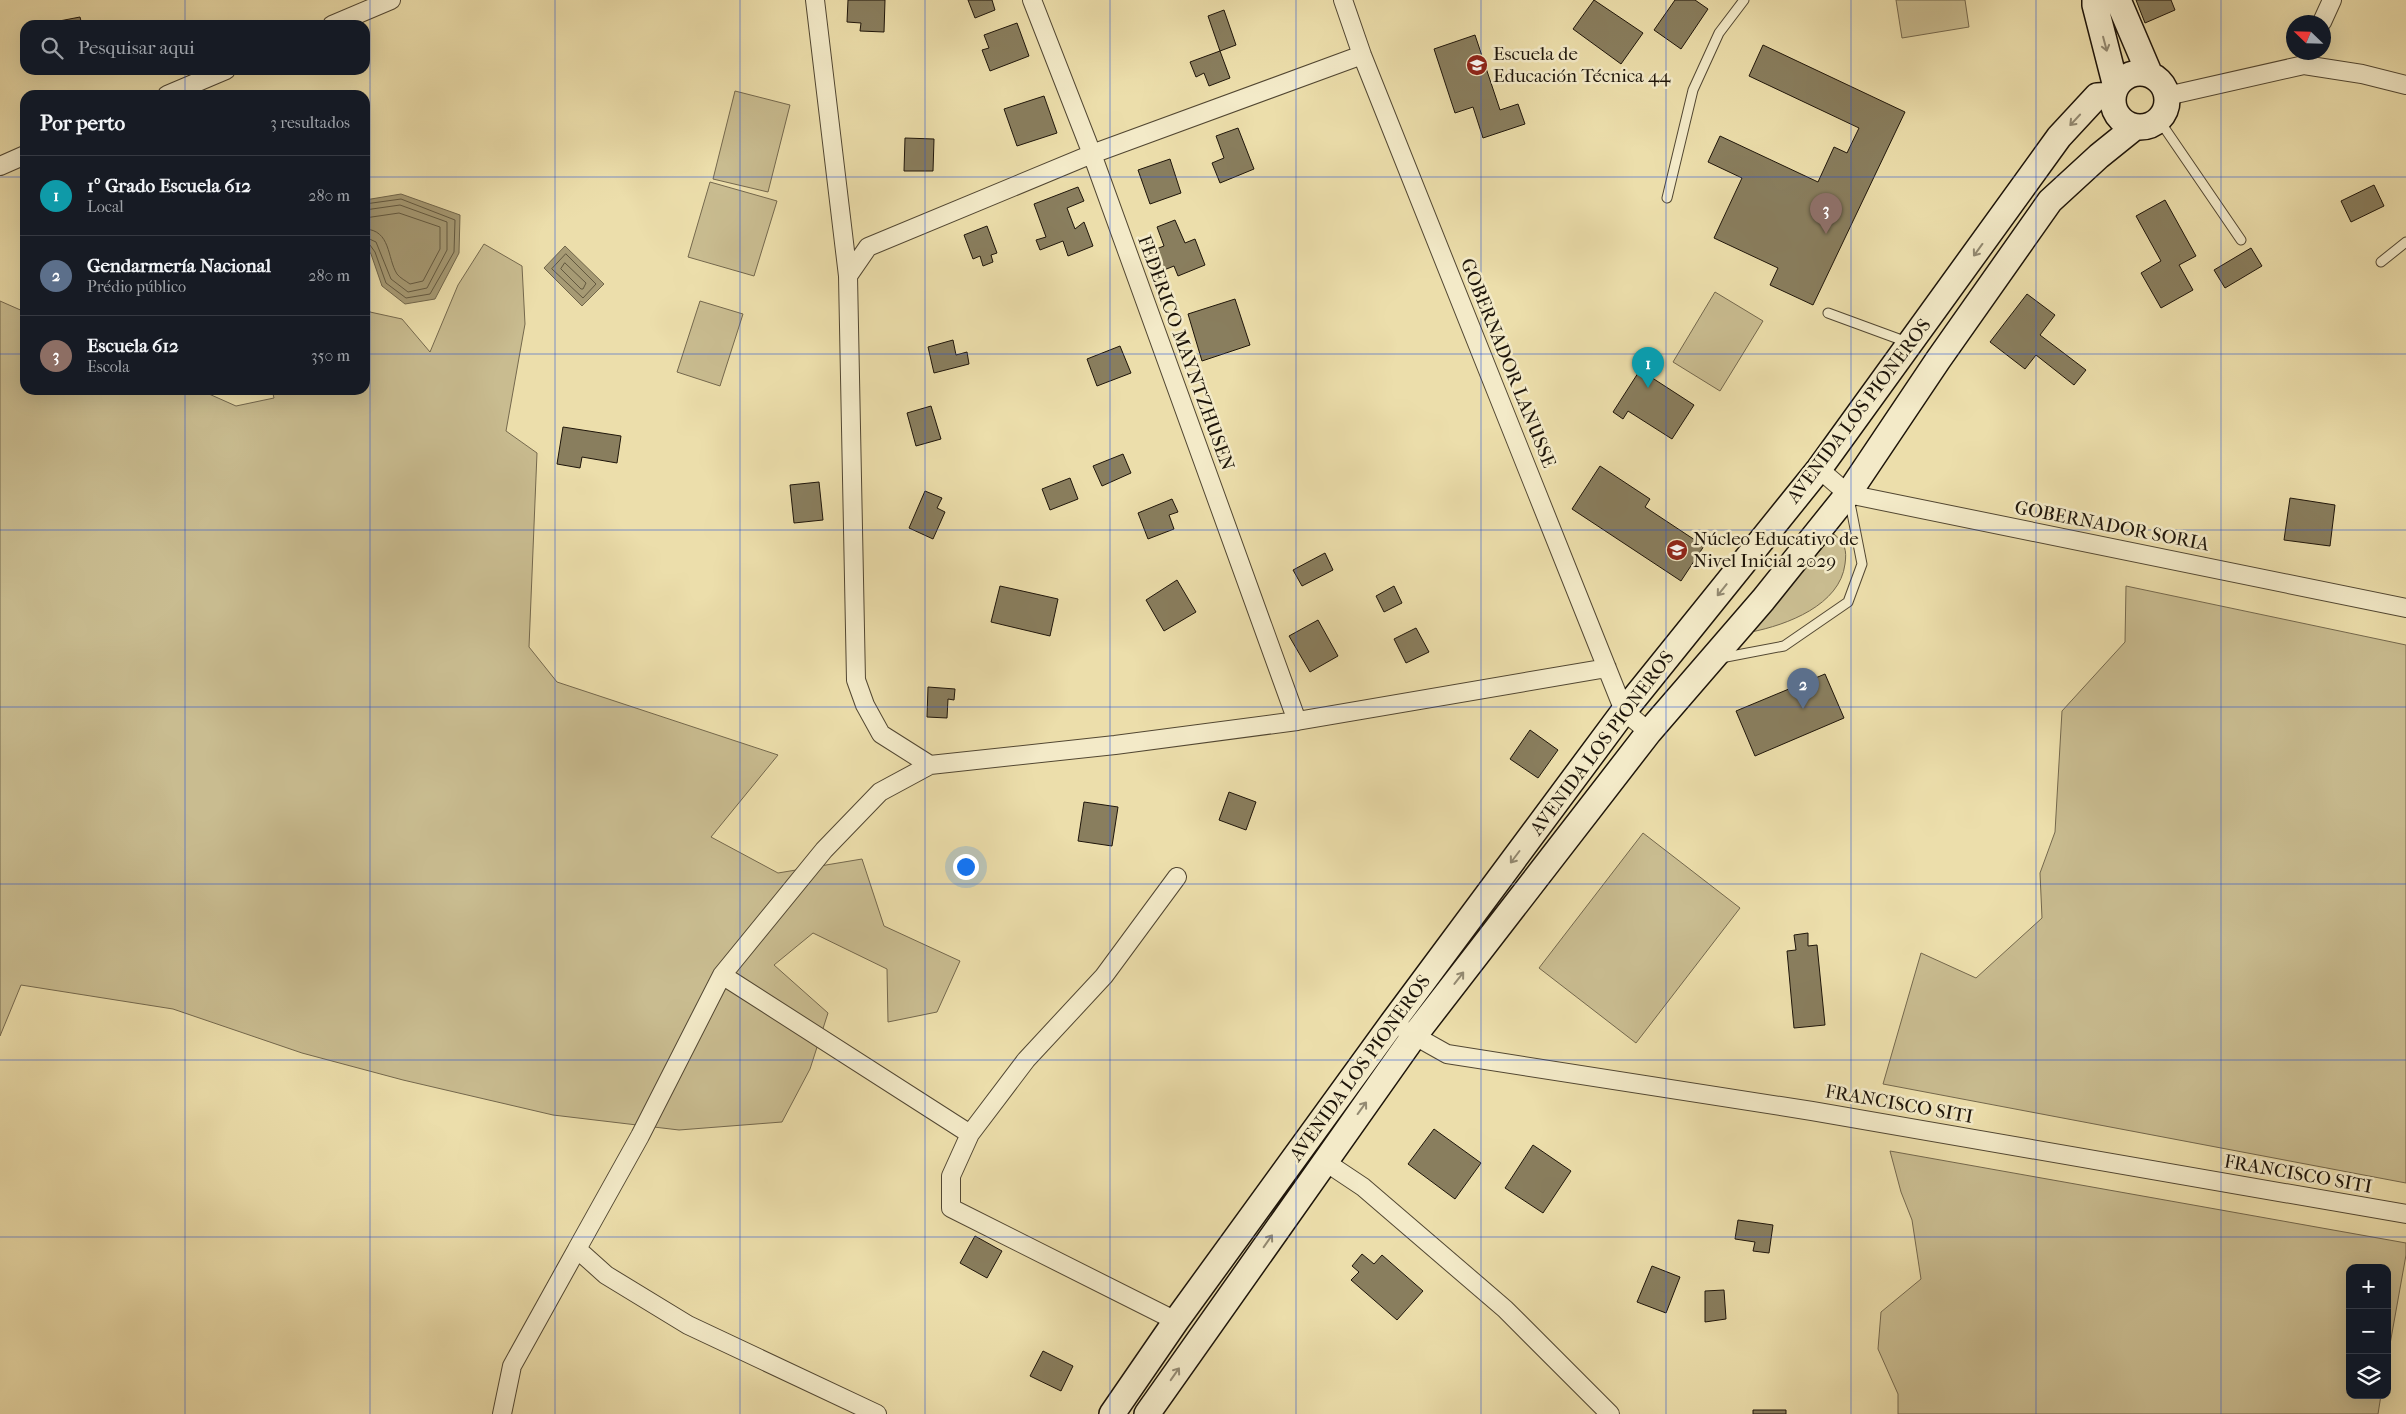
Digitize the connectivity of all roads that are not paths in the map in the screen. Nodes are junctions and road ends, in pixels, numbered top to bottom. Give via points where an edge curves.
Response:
1 (391, 0) edge
2 (815, 0) edge
3 (1032, 0) edge
4 (1343, 0) edge
5 (1744, 0) edge
6 (2095, 0) edge
7 (2118, 0) edge
8 (2332, 0) edge
9 (2325, 15) edge
10 (344, 20) edge
11 (1362, 55) junction
12 (2302, 60) edge
13 (2310, 60) edge
14 (214, 75) edge
15 (2150, 75) junction
16 (2406, 85) edge
17 (179, 90) edge
18 (2114, 91) junction
19 (2167, 96) junction
20 (2159, 120) junction
21 (2135, 127) junction
22 (1092, 154) junction
23 (20, 157) edge
24 (0, 166) edge
25 (1668, 198) dead end
26 (2241, 240) dead end
27 (2406, 242) edge
28 (2381, 262) dead end
29 (848, 276) junction
30 (1828, 312) dead end
31 (1910, 343) junction
32 (1819, 470) junction
33 (1848, 494) junction
34 (2406, 608) edge
35 (1711, 660) junction
36 (1607, 668) junction
37 (1624, 711) junction
38 (1297, 721) junction
39 (1649, 732) junction
40 (930, 765) junction
41 (1176, 877) dead end
42 (722, 975) junction
43 (1392, 1022) junction
44 (1414, 1036) junction
45 (970, 1134) junction
46 (1324, 1161) junction
47 (2406, 1214) edge
48 (577, 1249) junction
49 (1176, 1321) junction
50 (502, 1414) edge
51 (877, 1414) edge
52 (1112, 1414) edge
53 (1147, 1414) edge
54 (1610, 1414) edge

1 - 10 street
2 - 29 street
3 - 22 street, FEDERICO MAYNTZHUSEN
4 - 11 street, GOBERNADOR LANUSSE
5 - 25 lane via 1719,33 1693,90
6 -> 18 main road
7 - 15 main road
8 - 9 street
11 - 22 street
11 - 36 street, GOBERNADOR LANUSSE
12 - 19 street
13 - 16 street
14 - 17 street
15 - 18 main road via 2134,74 2121,81
15 - 19 main road via 2161,83
18 - 21 main road via 2115,112 2120,119
18 -> 31 main road, AVENIDA LOS PIONEROS via 2097,96 2059,137
19 - 20 main road via 2164,113
20 - 21 main road via 2152,125
20 - 26 lane
21 - 33 main road, AVENIDA LOS PIONEROS via 2050,201
22 - 29 street via 868,247
22 - 38 street, FEDERICO MAYNTZHUSEN
23 - 24 street
27 - 28 lane
29 - 40 street via 856,680 864,705 881,734
30 - 31 lane
31 - 32 main road, AVENIDA LOS PIONEROS
32 - 33 street, GOBERNADOR SORIA
32 -> 37 main road, AVENIDA LOS PIONEROS
33 - 34 street, GOBERNADOR SORIA
33 - 35 main road, AVENIDA LOS PIONEROS
33 - 35 lane via 1862,564 1848,602 1784,646
35 - 39 main road, AVENIDA LOS PIONEROS
36 - 37 street, GOBERNADOR LANUSSE
36 - 38 street
37 - 39 street, GOBERNADOR LANUSSE
37 -> 43 main road, AVENIDA LOS PIONEROS
38 - 40 street
44 -> 39 main road, AVENIDA LOS PIONEROS
40 - 42 street via 880,792 824,850
41 - 45 street via 1104,976 1026,1060
42 - 45 street
42 - 48 street via 640,1136
43 - 44 street, FRANCISCO SITI
43 - 49 main road, AVENIDA LOS PIONEROS
46 -> 44 main road, AVENIDA LOS PIONEROS
44 - 47 street, FRANCISCO SITI via 1447,1054 1812,1111
45 - 49 street via 951,1176 952,1208
53 -> 46 main road, AVENIDA LOS PIONEROS
46 - 54 street via 1363,1187 1505,1309
48 - 50 street via 512,1366
48 - 51 street via 606,1275 688,1325
49 - 52 main road, AVENIDA LOS PIONEROS

